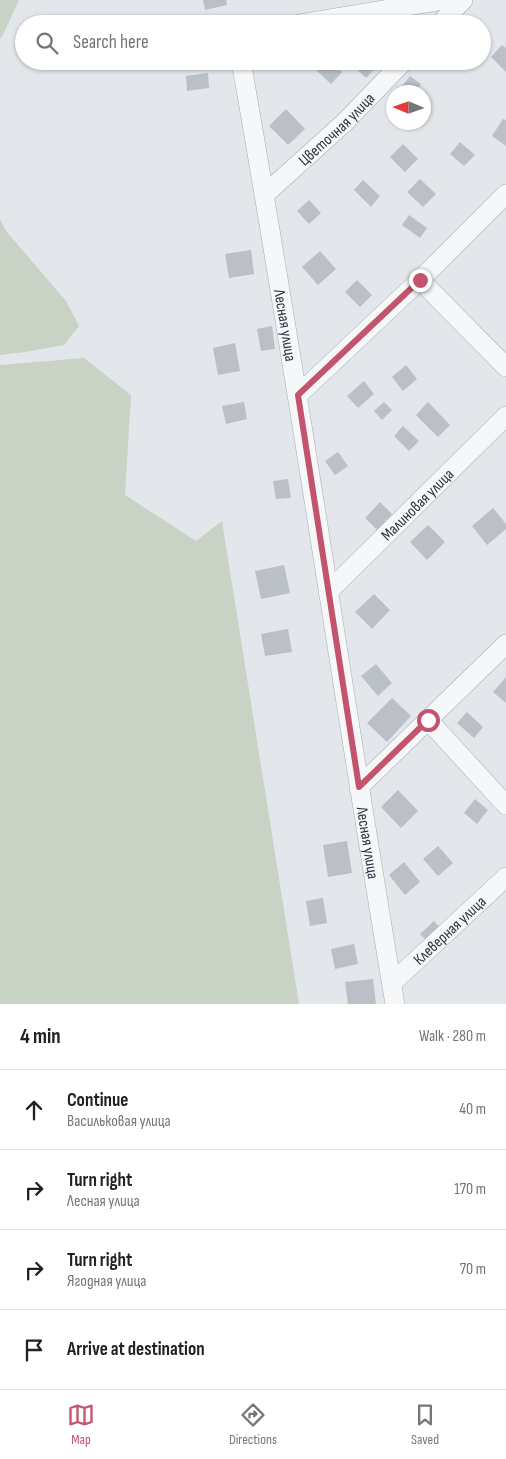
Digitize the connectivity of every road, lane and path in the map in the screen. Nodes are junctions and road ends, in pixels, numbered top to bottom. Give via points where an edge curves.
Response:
1 (444, 0) edge
2 (463, 0) edge
3 (353, 15) edge
4 (449, 15) edge
5 (242, 70) edge
6 (395, 70) edge
7 (264, 194) junction
8 (506, 194) edge
9 (420, 280) junction
10 (506, 367) edge
11 (298, 395) junction
12 (506, 416) edge
13 (328, 592) junction
14 (506, 644) edge
15 (428, 720) junction
16 (359, 787) junction
17 (506, 805) edge
18 (506, 876) edge
19 (392, 983) junction
20 (395, 1004) edge

1 - 3 street
2 - 4 street
5 - 7 street, Лесная улица
6 - 7 street, Цветочная улица via 344,123
7 - 11 street, Лесная улица
8 - 9 street
9 - 10 street
9 - 11 street
11 - 13 street, Лесная улица
12 - 13 street, Малиновая улица
13 - 16 street, Лесная улица
14 - 15 street
15 - 16 street
15 - 17 street
16 - 19 street, Лесная улица
18 - 19 street, Клеверная улица
19 - 20 street, Лесная улица

